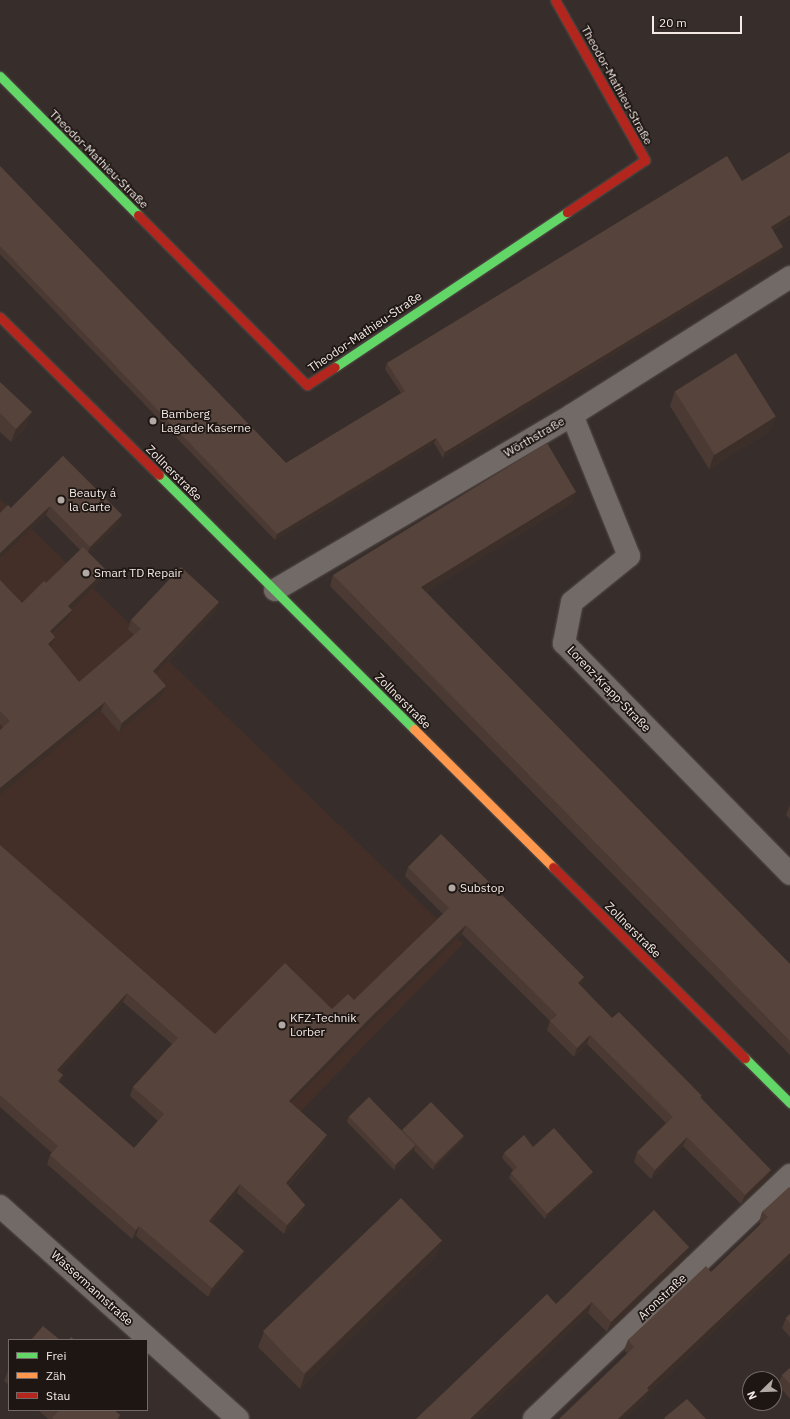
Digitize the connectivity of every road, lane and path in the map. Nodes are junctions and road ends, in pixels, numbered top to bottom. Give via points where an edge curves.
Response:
1 (555, 0) edge
2 (0, 76) edge
3 (790, 277) edge
4 (0, 317) edge
5 (572, 415) junction
6 (275, 590) junction
7 (790, 874) edge
8 (790, 1103) edge
9 (790, 1176) edge
10 (0, 1206) edge
11 (238, 1419) edge
12 (534, 1419) edge

1 - 2 street, Theodor-Mathieu-Straße via 645,160 306,385
3 - 5 street, Wörthstraße
4 - 6 street, Zollnerstraße
5 - 6 street, Wörthstraße
5 - 7 street, Lorenz-Krapp-Straße via 629,556 572,602 564,643
6 - 8 street, Zollnerstraße
9 - 12 street, Aronstraße
10 - 11 street, Wassermannstraße

